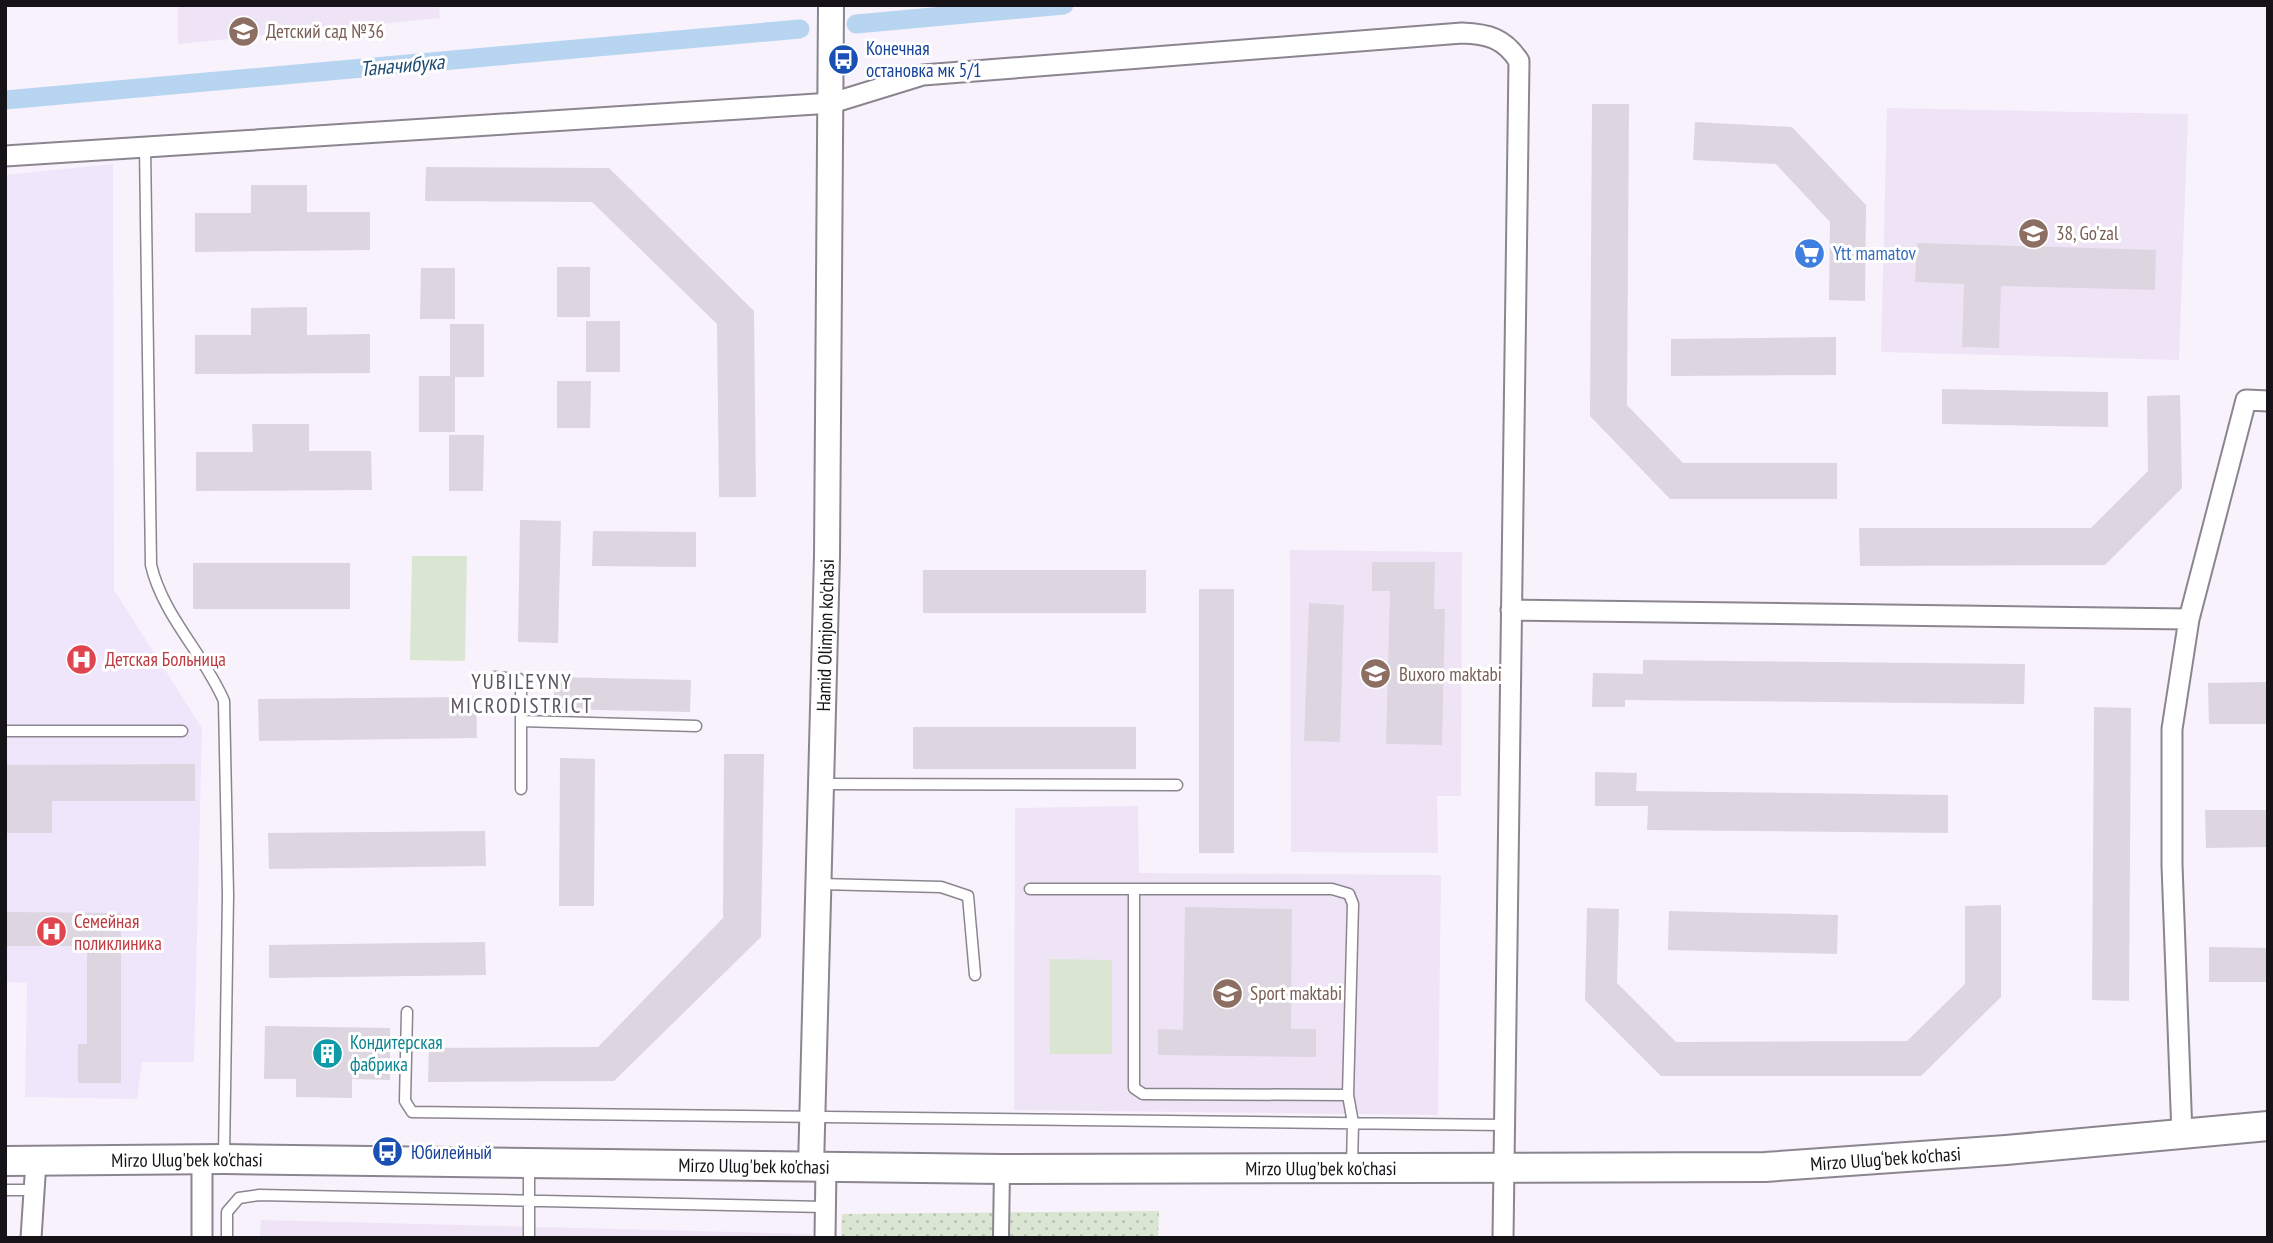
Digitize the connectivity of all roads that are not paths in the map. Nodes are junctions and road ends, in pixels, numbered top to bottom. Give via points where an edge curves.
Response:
1 (831, 12) edge
2 (832, 103) junction
3 (145, 147) junction
4 (5, 156) edge
5 (2268, 401) edge
6 (1511, 610) junction
7 (2189, 619) junction
8 (494, 677) dead end
9 (521, 721) junction
10 (696, 726) dead end
11 (5, 731) edge
12 (182, 731) dead end
13 (821, 784) junction
14 (1177, 785) dead end
15 (521, 789) dead end
16 (818, 884) junction
17 (1030, 889) dead end
18 (1134, 889) junction
19 (975, 975) dead end
20 (407, 1012) dead end
21 (1349, 1095) junction
22 (812, 1118) junction
23 (1353, 1123) junction
24 (1503, 1125) junction
25 (2268, 1126) edge
26 (2182, 1135) junction
27 (213, 1160) junction
28 (5, 1161) edge
29 (36, 1161) junction
30 (528, 1163) junction
31 (818, 1167) junction
32 (1002, 1169) junction
33 (1352, 1169) junction
34 (1502, 1169) junction
35 (5, 1190) edge
36 (34, 1190) junction
37 (528, 1200) junction
38 (826, 1207) junction
39 (1001, 1237) edge
40 (31, 1238) edge
41 (202, 1238) edge
42 (227, 1238) edge
43 (529, 1238) edge
44 (825, 1238) edge
45 (1503, 1238) edge

1 - 2 street, Hamid Olimjon ko'chasi
2 - 3 street
2 - 6 street via 923,75 1462,33 1496,37 1510,47 1519,61
2 - 13 street, Hamid Olimjon ko'chasi
3 - 4 street
3 - 27 lane via 151,565 156,587 224,701 228,895
5 - 7 street via 2246,400
6 - 7 street
6 - 24 street
7 - 26 street via 2172,729
8 - 9 lane via 519,679
9 - 10 lane
9 - 15 lane
11 - 12 lane
13 - 14 lane
13 - 16 street, Hamid Olimjon ko'chasi
16 - 19 lane via 941,887 968,896
16 - 22 street, Hamid Olimjon ko'chasi
17 - 18 lane
18 - 21 lane via 1134,1088 1143,1094
18 - 21 lane via 1332,889 1349,894 1353,904
20 - 22 lane via 405,1101 412,1112
21 - 23 lane
22 - 23 lane
22 - 31 street, Hamid Olimjon ko'chasi
23 - 24 lane
23 - 33 lane
24 - 34 street
25 - 26 main road, Mirzo Ulug‘bek ko'chasi
26 - 34 main road, Mirzo Ulug‘bek ko'chasi via 1765,1167
27 - 29 main road, Mirzo Ulug'bek ko'chasi
27 - 30 main road, Mirzo Ulug'bek ko'chasi
27 - 41 street
28 - 29 main road, Mirzo Ulug'bek ko'chasi
29 - 36 street
30 - 31 main road, Mirzo Ulug'bek ko'chasi
30 - 37 lane
31 - 32 main road, Mirzo Ulug'bek ko'chasi
31 - 38 street
32 - 33 main road, Mirzo Ulug'bek ko'chasi
32 - 39 street
33 - 34 main road, Mirzo Ulug'bek ko'chasi
34 - 45 street
35 - 36 lane
36 - 40 street
37 - 38 lane
37 - 42 lane via 259,1195 239,1198 227,1212
37 - 43 lane
38 - 44 street

